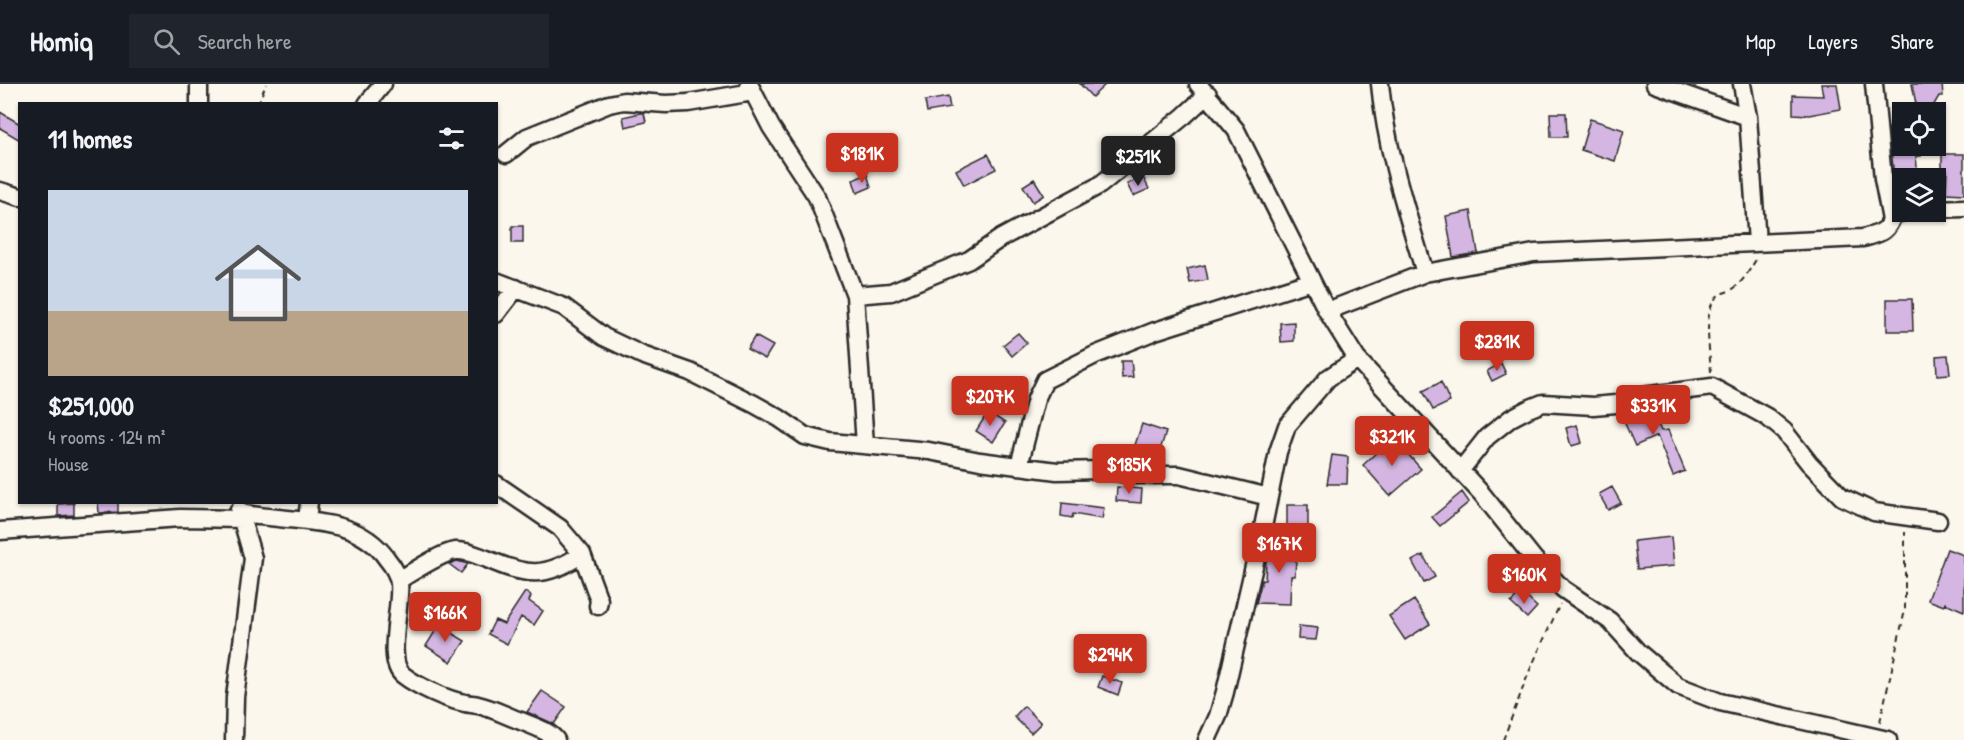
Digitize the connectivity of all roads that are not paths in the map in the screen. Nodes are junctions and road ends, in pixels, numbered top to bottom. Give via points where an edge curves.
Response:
1 (199, 84) edge
2 (383, 84) edge
3 (1380, 84) edge
4 (1655, 84) edge
5 (1742, 84) edge
6 (1874, 84) edge
7 (751, 88) edge
8 (1203, 89) edge
9 (199, 102) edge
10 (370, 102) edge
11 (1748, 117) junction
12 (506, 154) dead end
13 (0, 190) edge
14 (18, 196) edge
15 (1892, 203) edge
16 (1964, 208) edge
17 (1946, 209) edge
18 (1892, 222) edge
19 (1761, 242) junction
20 (1425, 273) junction
21 (1312, 281) junction
22 (498, 282) edge
23 (516, 288) junction
24 (855, 295) junction
25 (498, 311) edge
26 (1327, 311) junction
27 (1357, 359) junction
28 (865, 445) junction
29 (1019, 466) junction
30 (1460, 471) junction
31 (498, 485) edge
32 (1269, 497) junction
33 (309, 504) edge
34 (240, 512) edge
35 (307, 521) junction
36 (1938, 521) dead end
37 (0, 531) edge
38 (582, 554) junction
39 (399, 580) junction
40 (598, 606) dead end
41 (1883, 738) edge
42 (234, 740) edge
43 (556, 740) edge
44 (1207, 740) edge

1 - 9 street
2 - 10 street
3 - 20 street via 1394,172
4 - 11 street
5 - 11 street
6 - 15 street via 1883,179
7 - 12 street via 688,103 609,104 526,137
7 - 24 street via 771,127 817,197
8 - 21 street via 1236,130
8 - 24 street via 1184,116 1100,185 1001,238 969,260 891,292
11 - 19 street
13 - 14 street
16 - 17 street
18 - 19 street via 1884,231 1863,238
19 - 20 street via 1534,253
20 - 26 street
21 - 26 street
21 - 29 street via 1155,331 1045,380 1036,399
22 - 23 street
23 - 25 street
23 - 28 street via 564,307 604,338 690,372 754,404 804,436
24 - 28 street
26 - 27 street
27 - 30 street
27 - 32 street via 1328,378 1287,426
28 - 29 street
29 - 32 street via 1179,475
30 - 36 street via 1487,437 1511,418 1543,403 1616,404 1634,397 1712,387 1767,417 1784,431 1842,497 1874,512
30 - 41 street via 1566,591 1611,621 1638,652 1678,686 1720,702
31 - 38 street via 560,528
32 - 44 street via 1225,692
33 - 35 street
34 - 35 street
34 - 37 street
34 - 42 street via 253,558 235,697
35 - 39 street via 334,524 367,537 387,558
38 - 39 street via 539,573 525,573 457,551
38 - 40 street
39 - 43 street via 394,651 400,673 455,700 532,725

